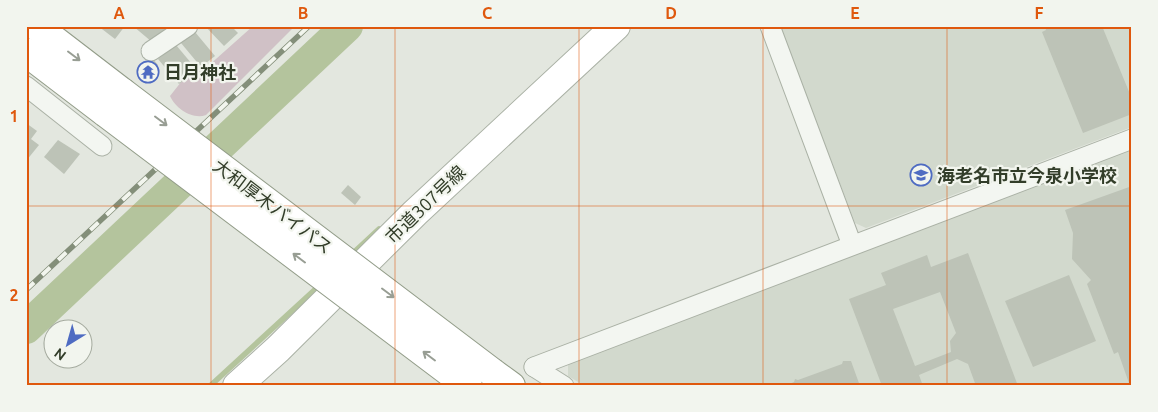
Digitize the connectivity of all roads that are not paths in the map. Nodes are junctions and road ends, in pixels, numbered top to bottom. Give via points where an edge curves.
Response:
1 (36, 26) edge
2 (188, 26) edge
3 (616, 26) edge
4 (770, 26) edge
5 (151, 51) dead end
6 (26, 52) edge
7 (26, 86) edge
8 (114, 102) junction
9 (1132, 139) edge
10 (102, 146) dead end
11 (852, 245) junction
12 (502, 379) edge
13 (237, 386) edge
14 (468, 386) edge
15 (564, 386) edge

1 -> 8 main road, 大和厚木バイパス
2 - 5 street
3 - 13 main road, 市道307号線 via 415,212
4 - 11 street
6 - 8 main road, 大和厚木バイパス
7 - 10 street
8 -> 12 main road, 大和厚木バイパス, bridge
14 -> 8 main road, 大和厚木バイパス, bridge
9 - 11 street
11 - 15 street via 534,367

